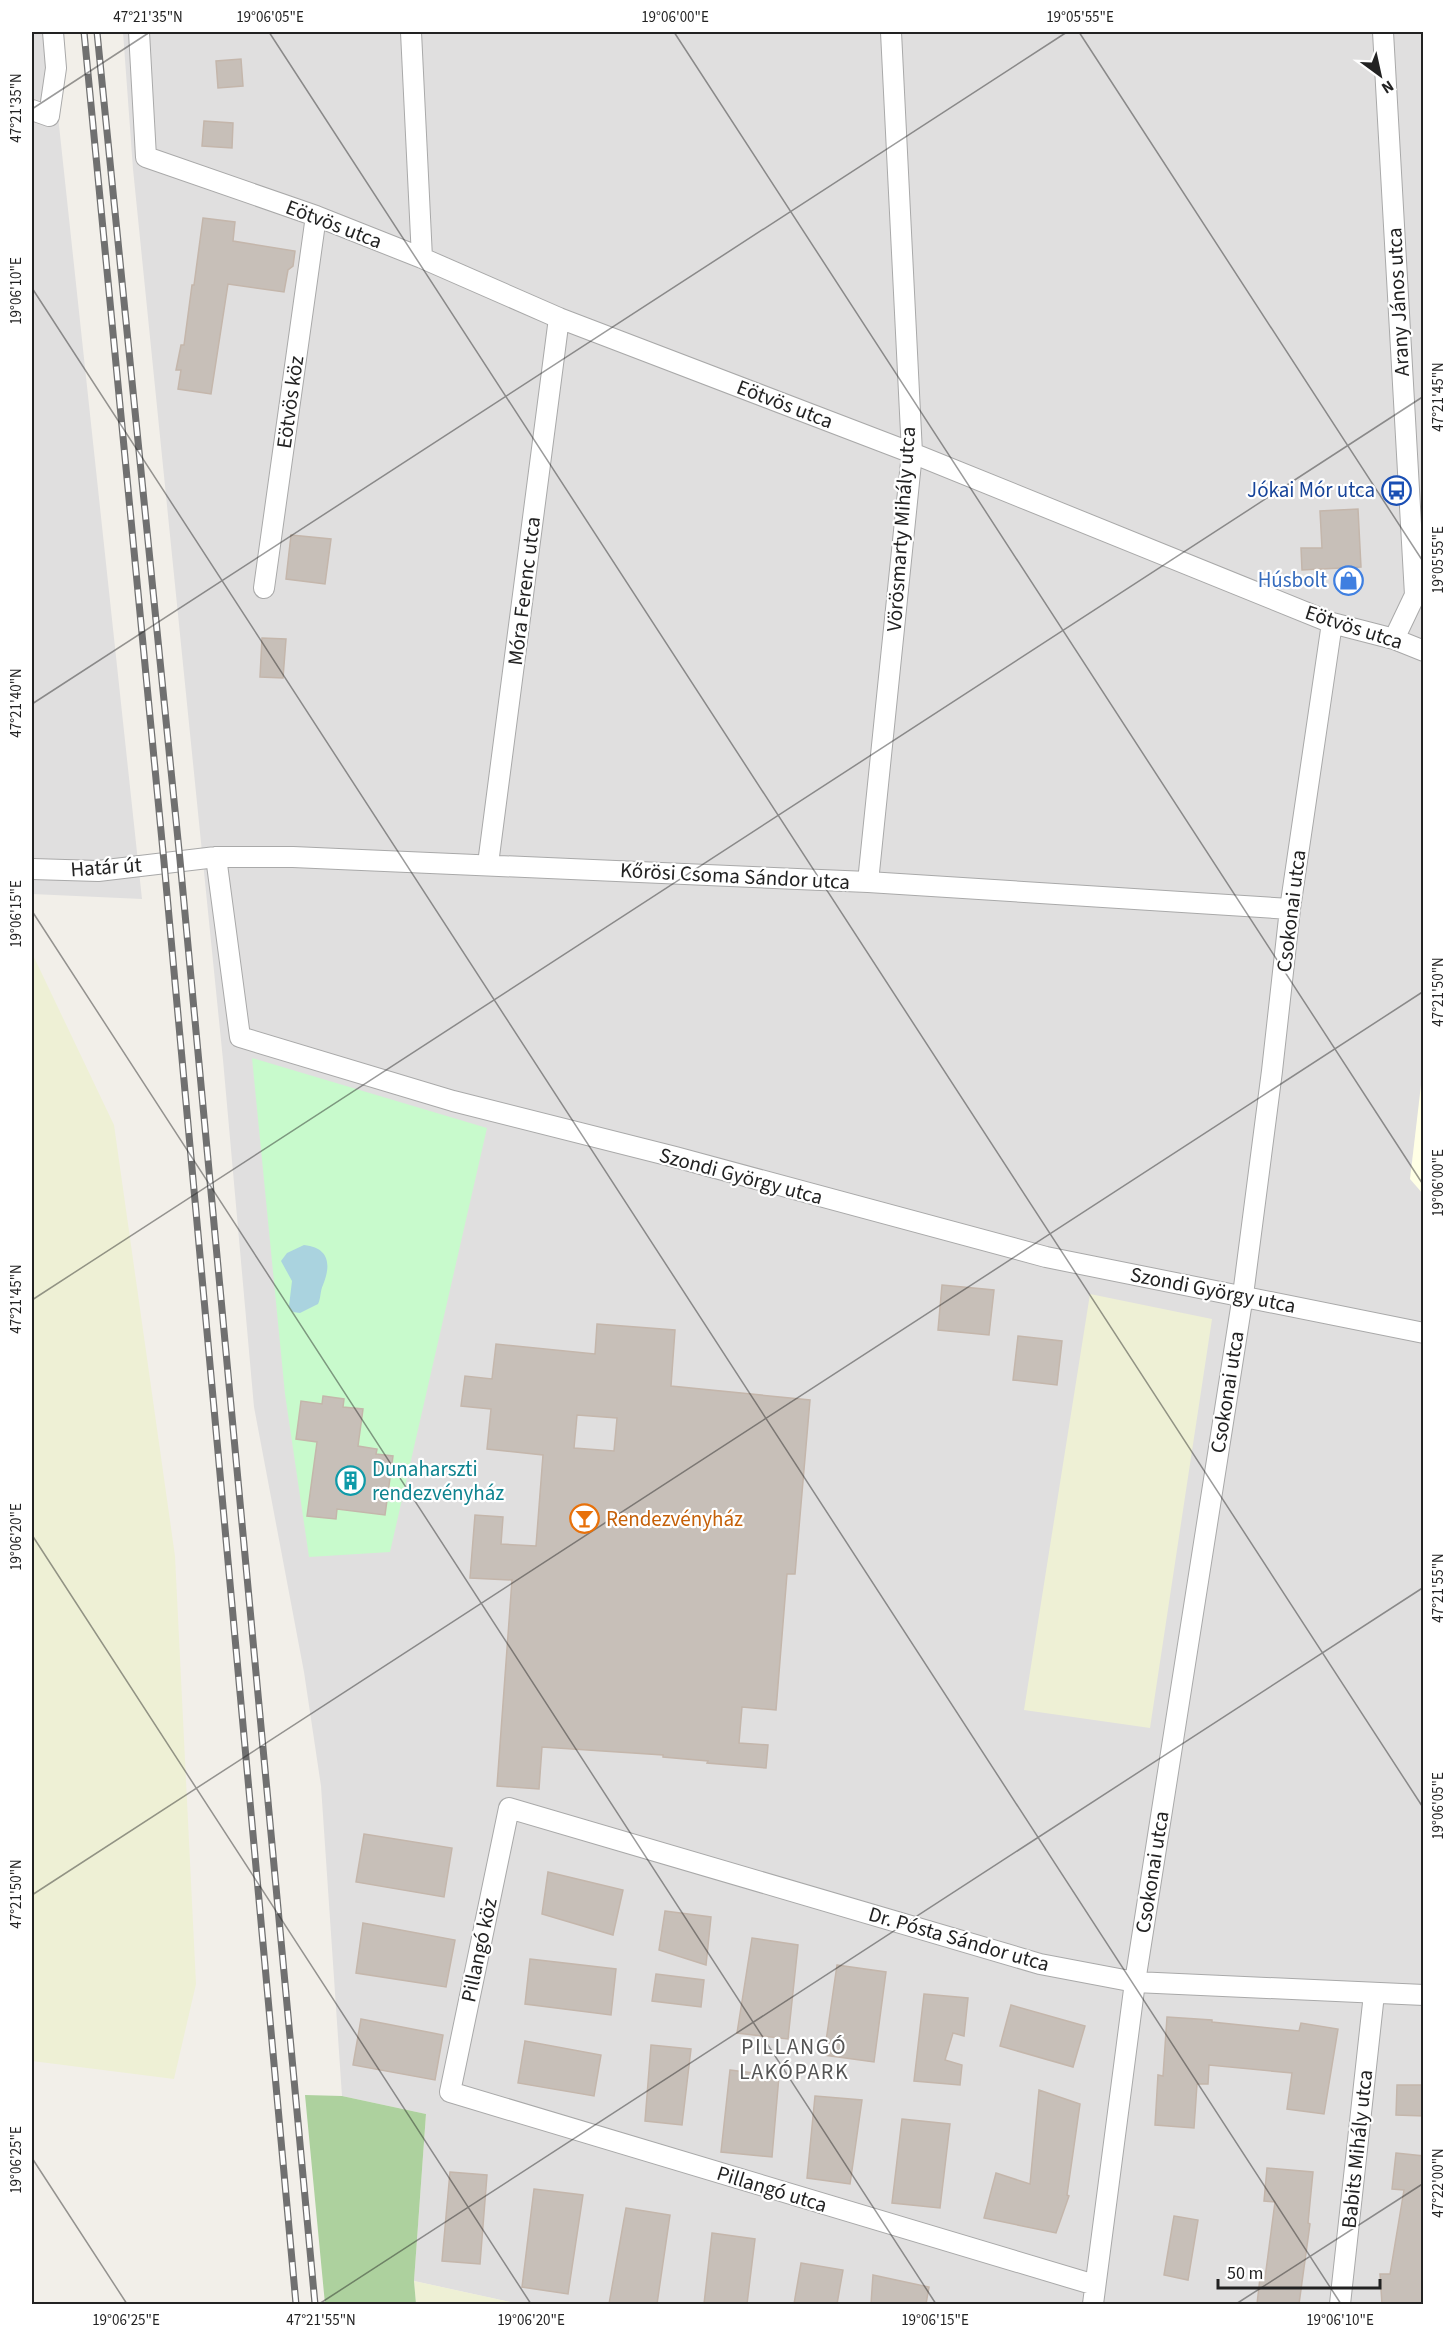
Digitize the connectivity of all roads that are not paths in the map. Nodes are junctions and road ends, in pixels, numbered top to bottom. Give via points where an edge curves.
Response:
1 (53, 32) edge
2 (139, 32) edge
3 (411, 32) edge
4 (891, 32) edge
5 (1383, 32) edge
6 (40, 113) edge
7 (316, 216) junction
8 (422, 258) junction
9 (559, 318) junction
10 (912, 453) junction
11 (264, 588) dead end
12 (1419, 595) edge
13 (1332, 623) junction
14 (1394, 639) junction
15 (1424, 651) edge
16 (216, 857) junction
17 (180, 860) joint
18 (488, 864) junction
19 (32, 869) edge
20 (868, 882) junction
21 (1290, 909) junction
22 (1243, 1295) junction
23 (1424, 1333) edge
24 (508, 1808) joint
25 (1135, 1982) junction
26 (1374, 1994) junction
27 (1424, 1995) edge
28 (450, 2092) joint
29 (1095, 2285) junction
30 (1093, 2304) edge
31 (1340, 2304) edge

1 - 6 street via 56,68
2 - 7 street, Eötvös utca via 146,157
3 - 8 street
4 - 10 street, Vörösmarty Mihály utca
5 - 12 street, Arany János utca
7 - 8 street, Eötvös utca
7 - 11 street, Eötvös köz
8 - 9 street, Eötvös utca
9 - 10 street, Eötvös utca
9 - 18 street, Móra Ferenc utca
10 - 13 street, Eötvös utca
10 - 20 street, Vörösmarty Mihály utca
12 - 14 street, Arany János utca
13 - 14 street, Eötvös utca
13 - 21 street, Csokonai utca
14 - 15 street, Eötvös utca
16 - 17 street, Kőrösi Csoma Sándor utca
16 - 18 street, Kőrösi Csoma Sándor utca
16 - 22 street, Szondi György utca via 240,1037 453,1101 1046,1257
17 - 19 street, Határ út via 98,871
18 - 20 street, Kőrösi Csoma Sándor utca
20 - 21 street, Kőrösi Csoma Sándor utca
21 - 22 street, Csokonai utca
22 - 23 street, Szondi György utca
22 - 25 street, Csokonai utca
24 - 25 street, Dr. Pósta Sándor utca via 1040,1964
24 - 28 street, Pillangó köz
25 - 26 street, Dr. Pósta Sándor utca
25 - 29 street, Csokonai utca
26 - 27 street, Dr. Pósta Sándor utca
26 - 31 street, Babits Mihály utca
28 - 29 street, Pillangó utca
29 - 30 street, Csokonai utca

